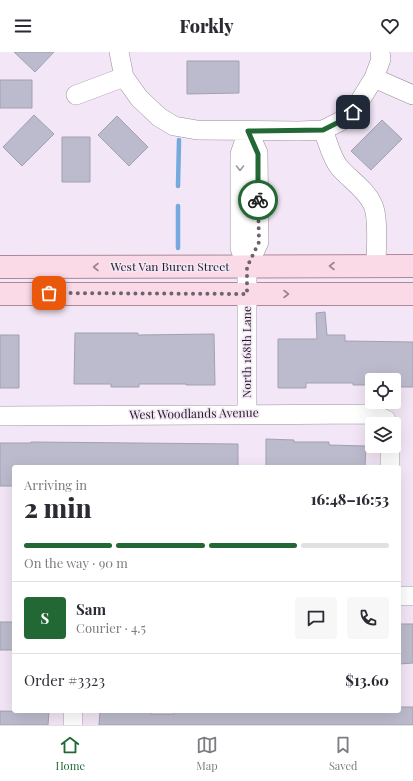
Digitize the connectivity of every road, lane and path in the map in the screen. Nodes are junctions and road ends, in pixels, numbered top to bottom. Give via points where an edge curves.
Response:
1 (119, 52) edge
2 (380, 52) edge
3 (124, 77) junction
4 (374, 78) junction
5 (76, 95) dead end
6 (413, 95) edge
7 (323, 130) junction
8 (248, 131) junction
9 (376, 266) junction
10 (413, 266) edge
11 (0, 267) edge
12 (247, 267) junction
13 (0, 294) edge
14 (247, 294) junction
15 (413, 294) edge
16 (247, 414) junction
17 (0, 416) edge
18 (378, 417) edge
19 (390, 453) edge
20 (390, 465) edge
21 (401, 596) edge
22 (413, 596) edge
23 (73, 713) edge
24 (72, 725) edge

1 - 3 street
2 - 4 street via 381,59
3 - 5 street
3 - 8 street via 139,98 159,117 174,126 197,130
4 - 6 street
4 - 7 street via 353,112
7 - 8 street
7 - 9 street via 334,161 368,196 374,207
8 - 12 street, North 168th Lane via 240,154 240,248
9 - 10 main road, West Van Buren Street
9 -> 12 main road, West Van Buren Street
12 -> 11 main road, West Van Buren Street
12 - 14 street, North 168th Lane
13 - 14 main road
14 -> 15 main road
14 - 16 street, North 168th Lane
16 - 17 street, West Woodlands Avenue
16 - 18 street, West Woodlands Avenue via 372,414
19 - 20 street
21 - 22 street
23 - 24 street

